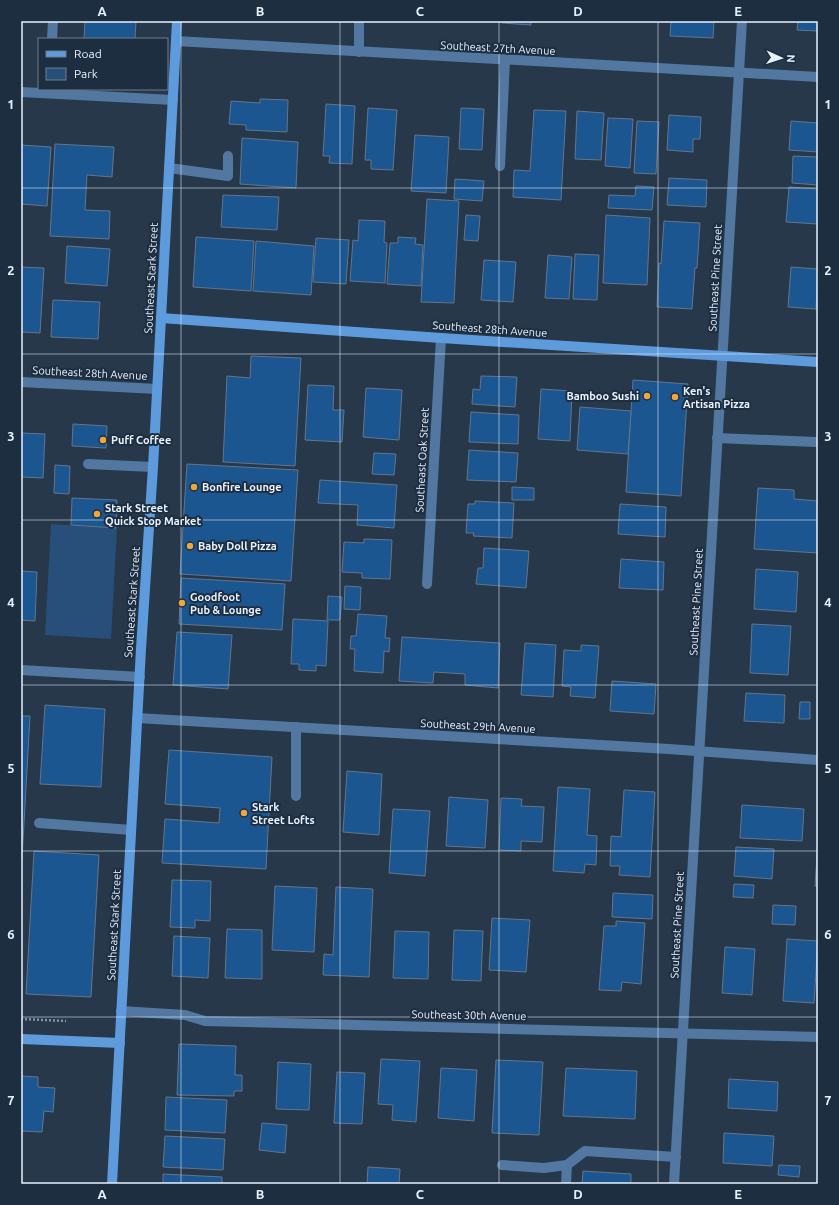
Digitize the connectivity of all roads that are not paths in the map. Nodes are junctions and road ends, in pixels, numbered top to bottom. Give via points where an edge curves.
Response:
1 (53, 21) edge
2 (177, 21) edge
3 (359, 21) edge
4 (742, 21) edge
5 (52, 38) edge
6 (176, 41) junction
7 (359, 52) junction
8 (505, 60) junction
9 (739, 73) junction
10 (818, 77) edge
11 (49, 91) edge
12 (21, 92) edge
13 (173, 100) junction
14 (228, 156) dead end
15 (500, 166) dead end
16 (169, 168) junction
17 (161, 318) junction
18 (441, 338) junction
19 (722, 356) junction
20 (818, 362) edge
21 (21, 382) edge
22 (157, 389) junction
23 (718, 438) junction
24 (816, 442) dead end
25 (88, 464) dead end
26 (153, 467) junction
27 (426, 584) dead end
28 (21, 670) edge
29 (140, 677) junction
30 (137, 718) junction
31 (296, 727) junction
32 (699, 751) junction
33 (818, 760) edge
34 (296, 796) dead end
35 (39, 823) dead end
36 (131, 830) junction
37 (121, 1011) junction
38 (683, 1033) junction
39 (818, 1037) edge
40 (21, 1039) edge
41 (120, 1043) junction
42 (676, 1157) junction
43 (502, 1165) dead end
44 (567, 1166) junction
45 (112, 1184) edge
46 (566, 1184) edge
47 (674, 1184) edge

1 - 5 street
2 - 6 street, Southeast Stark Street
3 - 7 street
4 - 9 street, Southeast Pine Street
6 - 7 street, Southeast 27th Avenue
6 - 13 street, Southeast Stark Street
7 - 8 street, Southeast 27th Avenue
8 - 9 street, Southeast 27th Avenue
8 - 15 street
9 - 10 street, Southeast 27th Avenue
9 - 19 street, Southeast Pine Street
11 - 12 street
11 - 13 street
13 - 16 street, Southeast Stark Street
14 - 16 street via 228,176
16 - 17 street, Southeast Stark Street
17 - 18 street, Southeast 28th Avenue
17 - 22 street, Southeast Stark Street
18 - 19 street, Southeast 28th Avenue
18 - 27 street, Southeast Oak Street
19 - 20 street, Southeast 28th Avenue
19 - 23 street, Southeast Pine Street
21 - 22 street, Southeast 28th Avenue
22 - 26 street, Southeast Stark Street
23 - 24 street
23 - 32 street, Southeast Pine Street
25 - 26 street
26 - 29 street, Southeast Stark Street
28 - 29 street
29 - 30 street, Southeast Stark Street
30 - 31 street, Southeast 29th Avenue
30 - 36 street, Southeast Stark Street
31 - 32 street, Southeast 29th Avenue
31 - 34 street
32 - 33 street, Southeast 29th Avenue
32 - 38 street, Southeast Pine Street
35 - 36 street
36 - 37 street, Southeast Stark Street
37 - 38 street, Southeast 30th Avenue via 185,1014 205,1021
37 - 41 street, Southeast Stark Street
38 - 39 street, Southeast 30th Avenue
38 - 42 street, Southeast Pine Street
40 - 41 street
41 - 45 street, Southeast Stark Street
42 - 44 street via 585,1151
42 - 47 street, Southeast Pine Street
43 - 44 street via 544,1168
44 - 46 street

